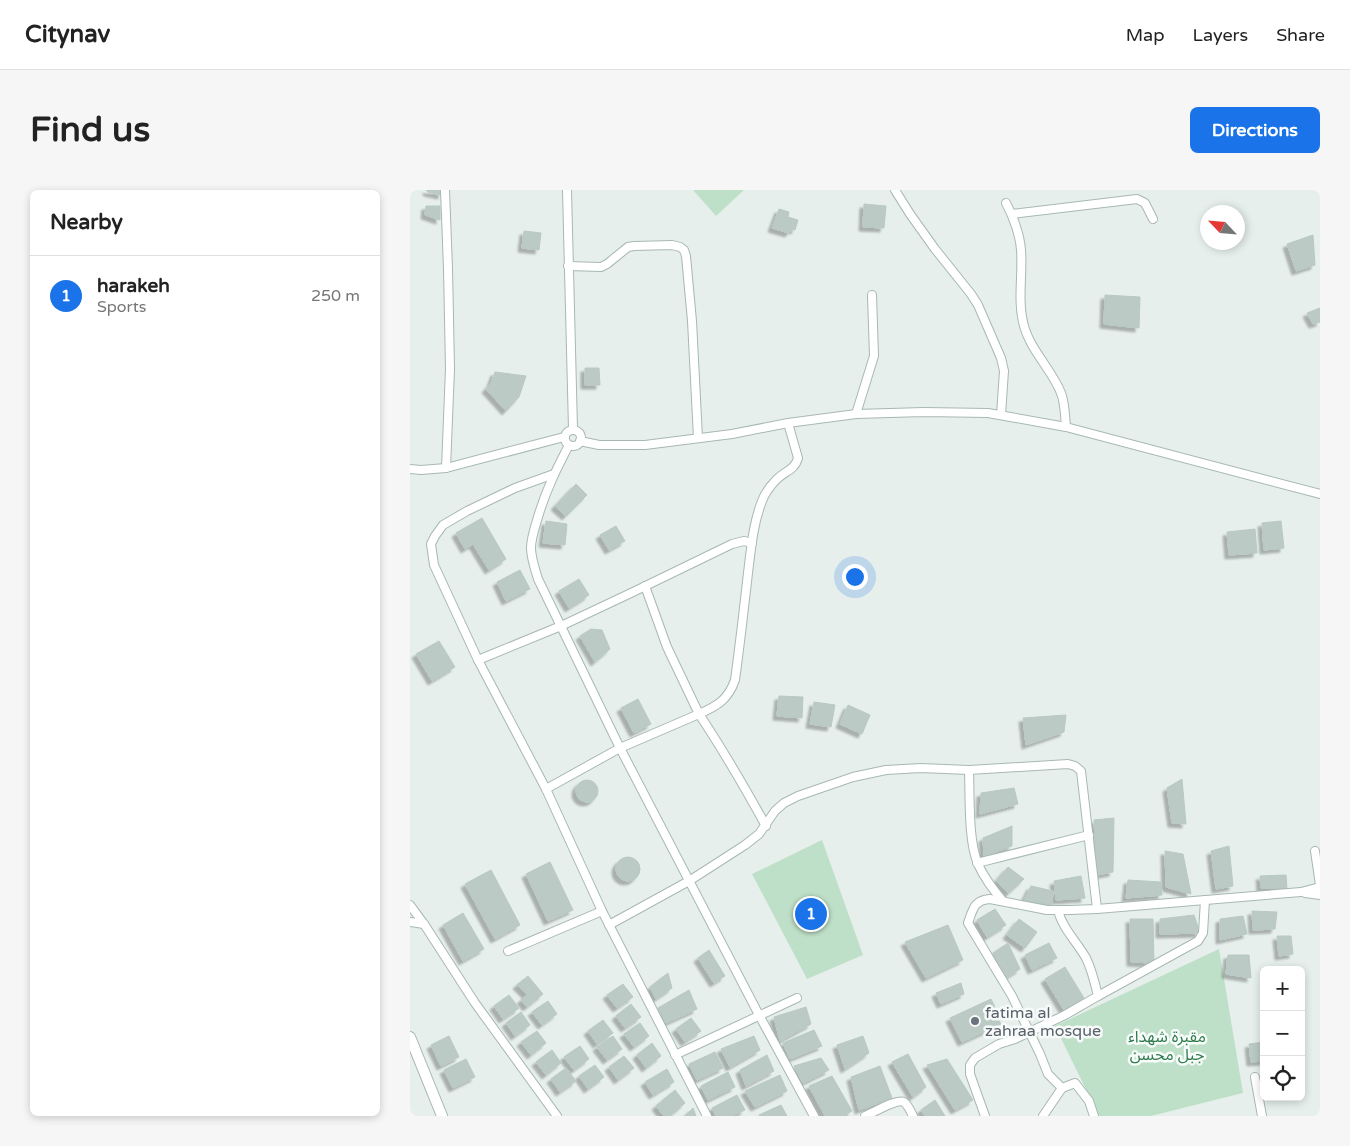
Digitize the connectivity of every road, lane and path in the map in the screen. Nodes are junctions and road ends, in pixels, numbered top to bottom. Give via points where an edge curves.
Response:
1 (445, 190) edge
2 (567, 190) edge
3 (895, 190) edge
4 (1006, 203) dead end
5 (1012, 214) junction
6 (1153, 219) dead end
7 (568, 266) junction
8 (872, 295) dead end
9 (856, 414) junction
10 (1001, 416) junction
11 (788, 423) junction
12 (1066, 427) junction
13 (573, 429) junction
14 (564, 437) junction
15 (698, 438) junction
16 (580, 441) junction
17 (569, 445) junction
18 (446, 468) junction
19 (410, 469) edge
20 (554, 474) junction
21 (1320, 494) edge
22 (752, 542) junction
23 (645, 586) junction
24 (561, 626) junction
25 (478, 660) junction
26 (699, 714) junction
27 (620, 748) junction
28 (969, 770) junction
29 (546, 789) junction
30 (766, 826) junction
31 (1088, 835) junction
32 (1315, 851) dead end
33 (977, 863) junction
34 (689, 881) junction
35 (1320, 886) edge
36 (1300, 892) junction
37 (1320, 895) edge
38 (410, 896) edge
39 (1002, 900) junction
40 (1205, 900) junction
41 (412, 908) edge
42 (1058, 910) junction
43 (1097, 910) junction
44 (602, 911) junction
45 (410, 922) edge
46 (424, 924) junction
47 (609, 925) junction
48 (508, 951) dead end
49 (1098, 996) junction
50 (797, 998) dead end
51 (759, 1015) junction
52 (1029, 1032) junction
53 (410, 1037) edge
54 (675, 1055) junction
55 (1255, 1077) dead end
56 (1062, 1088) junction
57 (442, 1116) edge
58 (557, 1116) edge
59 (707, 1116) edge
60 (814, 1116) edge
61 (865, 1116) edge
62 (913, 1116) edge
63 (985, 1116) edge
64 (1043, 1116) edge
65 (1094, 1116) edge
66 (1262, 1116) edge

1 - 18 street via 450,360
2 - 7 street
3 - 10 street via 978,305 1004,371
4 - 5 street
5 - 6 street via 1137,199 1145,203
5 - 12 street via 1021,248 1020,304 1024,327 1061,393
7 - 13 street
7 - 15 street via 601,266 634,246 672,245 684,250 692,322
8 - 9 street via 874,356
9 - 10 street via 952,412
9 - 11 street
10 - 12 street
11 - 15 street
11 - 22 street via 797,464 771,485 756,518
12 - 21 street
13 - 14 street
13 - 16 street via 579,432
14 - 17 street
14 - 18 street
15 - 16 street via 622,446
16 - 17 street via 576,446
17 - 20 street
18 - 19 street
20 - 24 street via 531,548 538,578
20 - 25 street via 515,488 448,521 438,530 432,544 434,565
22 - 23 street via 732,544
22 - 26 street via 735,680 723,701
23 - 24 street
23 - 26 street via 667,647
24 - 25 street
24 - 27 street
25 - 29 street
26 - 27 street
26 - 30 street
27 - 29 street
27 - 34 street
28 - 30 street via 886,770 853,777 784,803
28 - 31 street via 1075,766 1081,771
28 - 33 street
29 - 44 street
30 - 34 street via 745,845
31 - 33 street
31 - 43 street
32 - 35 street
33 - 39 street
34 - 47 street
34 - 51 street
35 - 36 street
36 - 37 street
36 - 40 street
38 - 41 street
39 - 42 street
39 - 52 street via 977,903 968,923 1012,996
40 - 43 street
40 - 49 street via 1203,933 1198,941
41 - 46 street
42 - 43 street
42 - 49 street via 1062,923 1086,958
44 - 47 street
44 - 48 street
45 - 46 street
46 - 58 street via 475,1003
47 - 54 street
49 - 52 street
50 - 51 street
51 - 54 street
51 - 60 street
52 - 56 street via 1048,1074
52 - 63 street via 987,1050 970,1064 970,1074
53 - 57 street
54 - 59 street
55 - 66 street
56 - 64 street
56 - 65 street via 1074,1083 1089,1102
61 - 62 street via 900,1101

